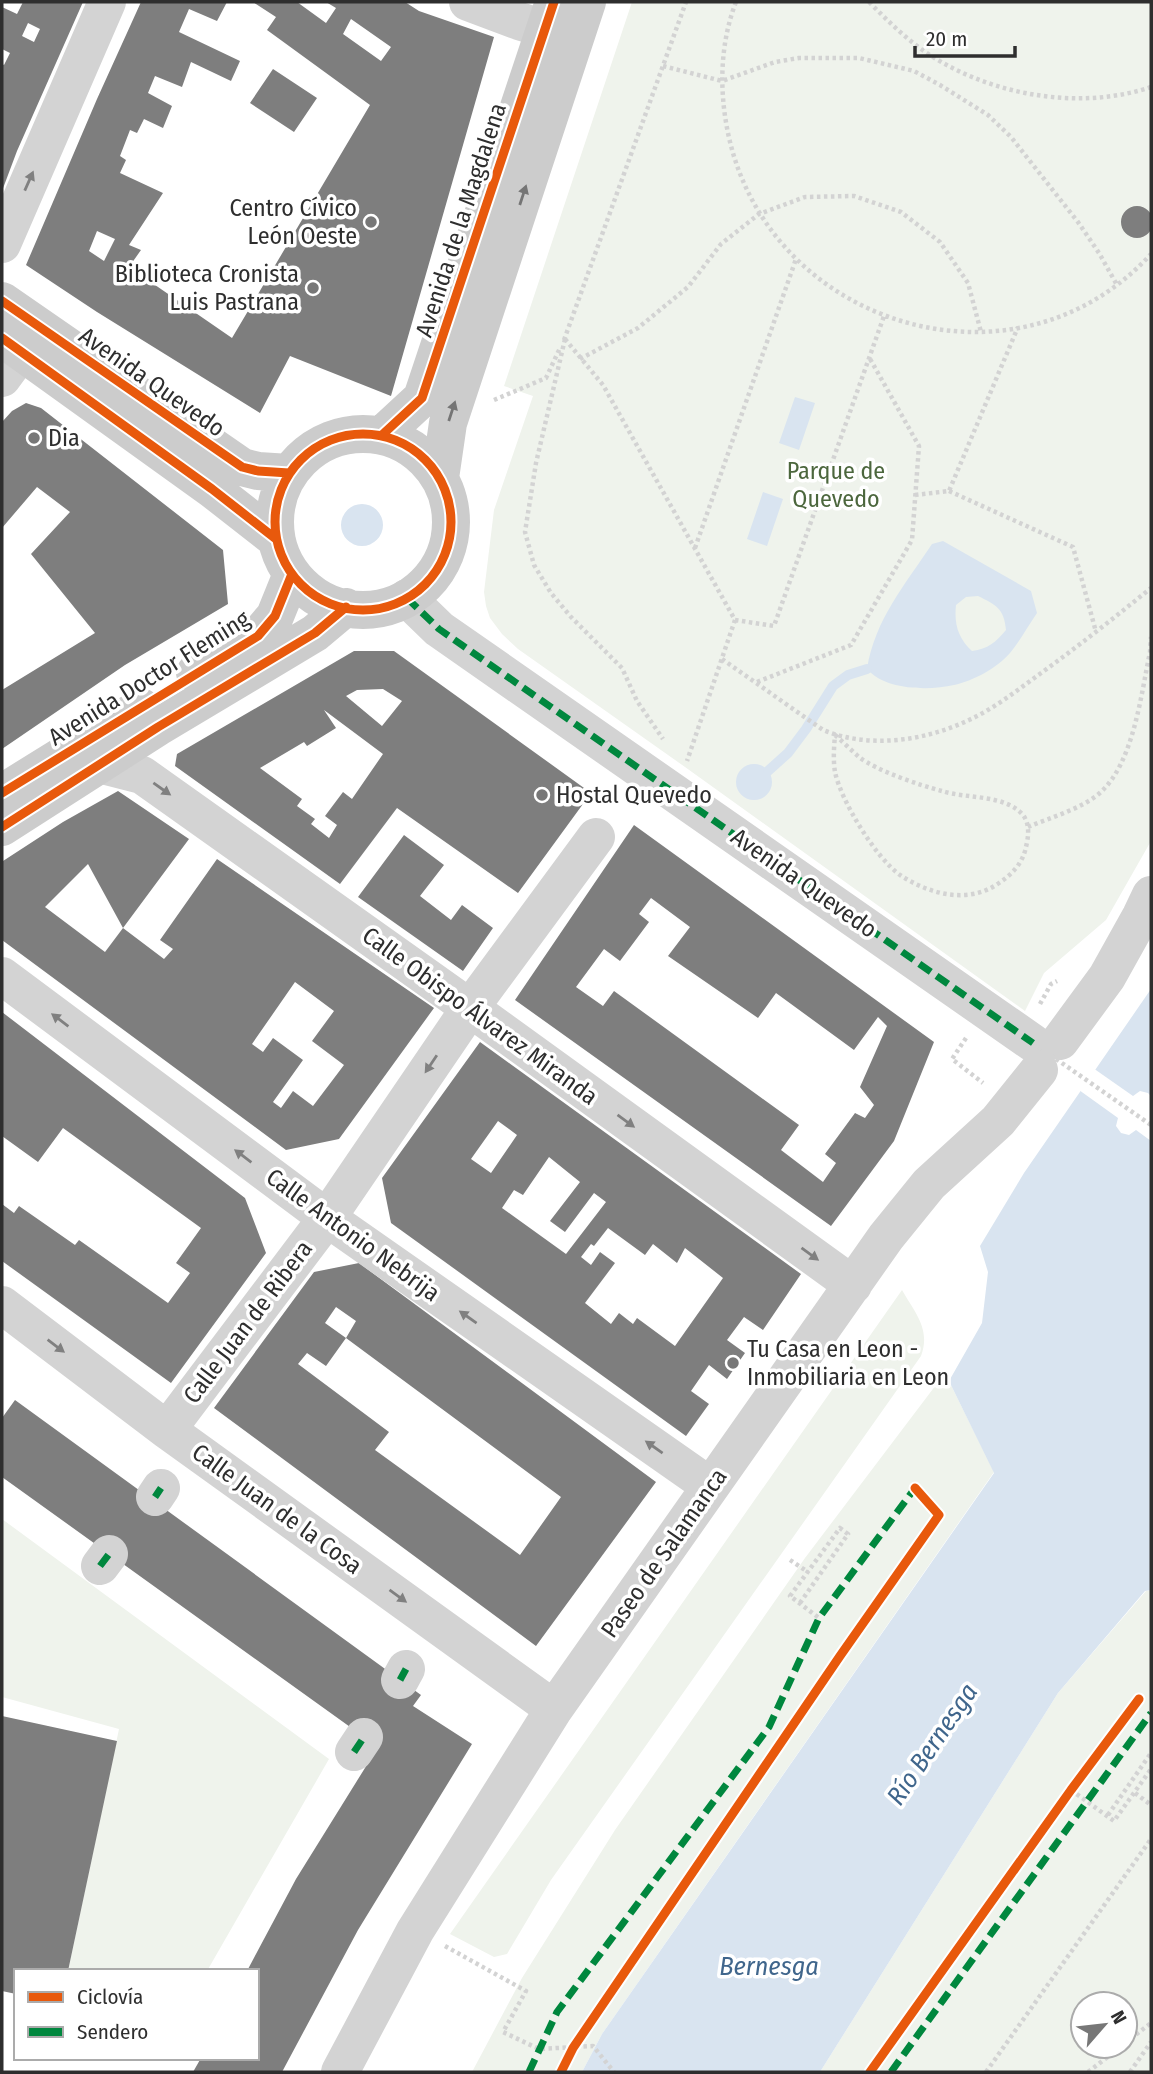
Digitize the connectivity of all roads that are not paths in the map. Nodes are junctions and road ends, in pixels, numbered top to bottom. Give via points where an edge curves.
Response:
1 (107, 2) edge
2 (468, 2) edge
3 (587, 2) edge
4 (549, 15) edge
5 (2, 244) edge
6 (2, 301) edge
7 (8, 356) edge
8 (382, 435) junction
9 (289, 473) junction
10 (440, 478) junction
11 (276, 539) junction
12 (292, 574) junction
13 (407, 598) junction
14 (346, 607) junction
15 (99, 764) junction
16 (2, 793) edge
17 (2, 827) edge
18 (596, 837) dead end
19 (1151, 895) edge
20 (2, 976) edge
21 (470, 1008) junction
22 (1044, 1051) junction
23 (327, 1218) junction
24 (853, 1285) junction
25 (2, 1305) edge
26 (167, 1430) junction
27 (710, 1486) junction
28 (554, 1709) junction
29 (340, 2072) edge

5 -> 1 street
2 - 4 street via 519,22
10 -> 3 main road, Avenida de la Magdalena via 448,423
4 - 8 main road, Avenida de la Magdalena via 422,398
6 - 9 main road, Avenida Quevedo via 242,467
7 - 11 main road, Avenida Quevedo via 212,489
8 - 9 main road via 344,437 309,453
8 - 10 main road via 420,455
9 - 11 main road via 276,502
10 - 13 main road via 451,509 451,540 433,577
11 - 12 main road
12 - 14 main road via 318,596
12 - 16 main road, Avenida Doctor Fleming via 275,616 258,636
13 - 14 main road via 377,608
13 - 22 street, Avenida Quevedo via 439,629
14 - 15 main road, Avenida Doctor Fleming via 315,633
15 - 17 main road, Avenida Doctor Fleming
15 -> 21 street, Calle Obispo Álvarez Miranda via 142,775
18 - 21 street, Calle Juan de Ribera
19 - 22 street, Paseo de Salamanca via 1107,977
23 -> 20 street, Calle Antonio Nebrija
21 -> 23 street, Calle Juan de Ribera
21 -> 24 street, Calle Obispo Álvarez Miranda
22 - 24 street, Paseo de Salamanca via 998,1121 929,1184
23 - 26 street, Calle Juan de Ribera
27 -> 23 street, Calle Antonio Nebrija
24 - 27 street, Paseo de Salamanca
25 -> 26 street, Calle Juan de la Cosa
26 -> 28 street, Calle Juan de la Cosa
27 - 28 street, Paseo de Salamanca
28 - 29 street, Paseo de Salamanca via 415,1931

